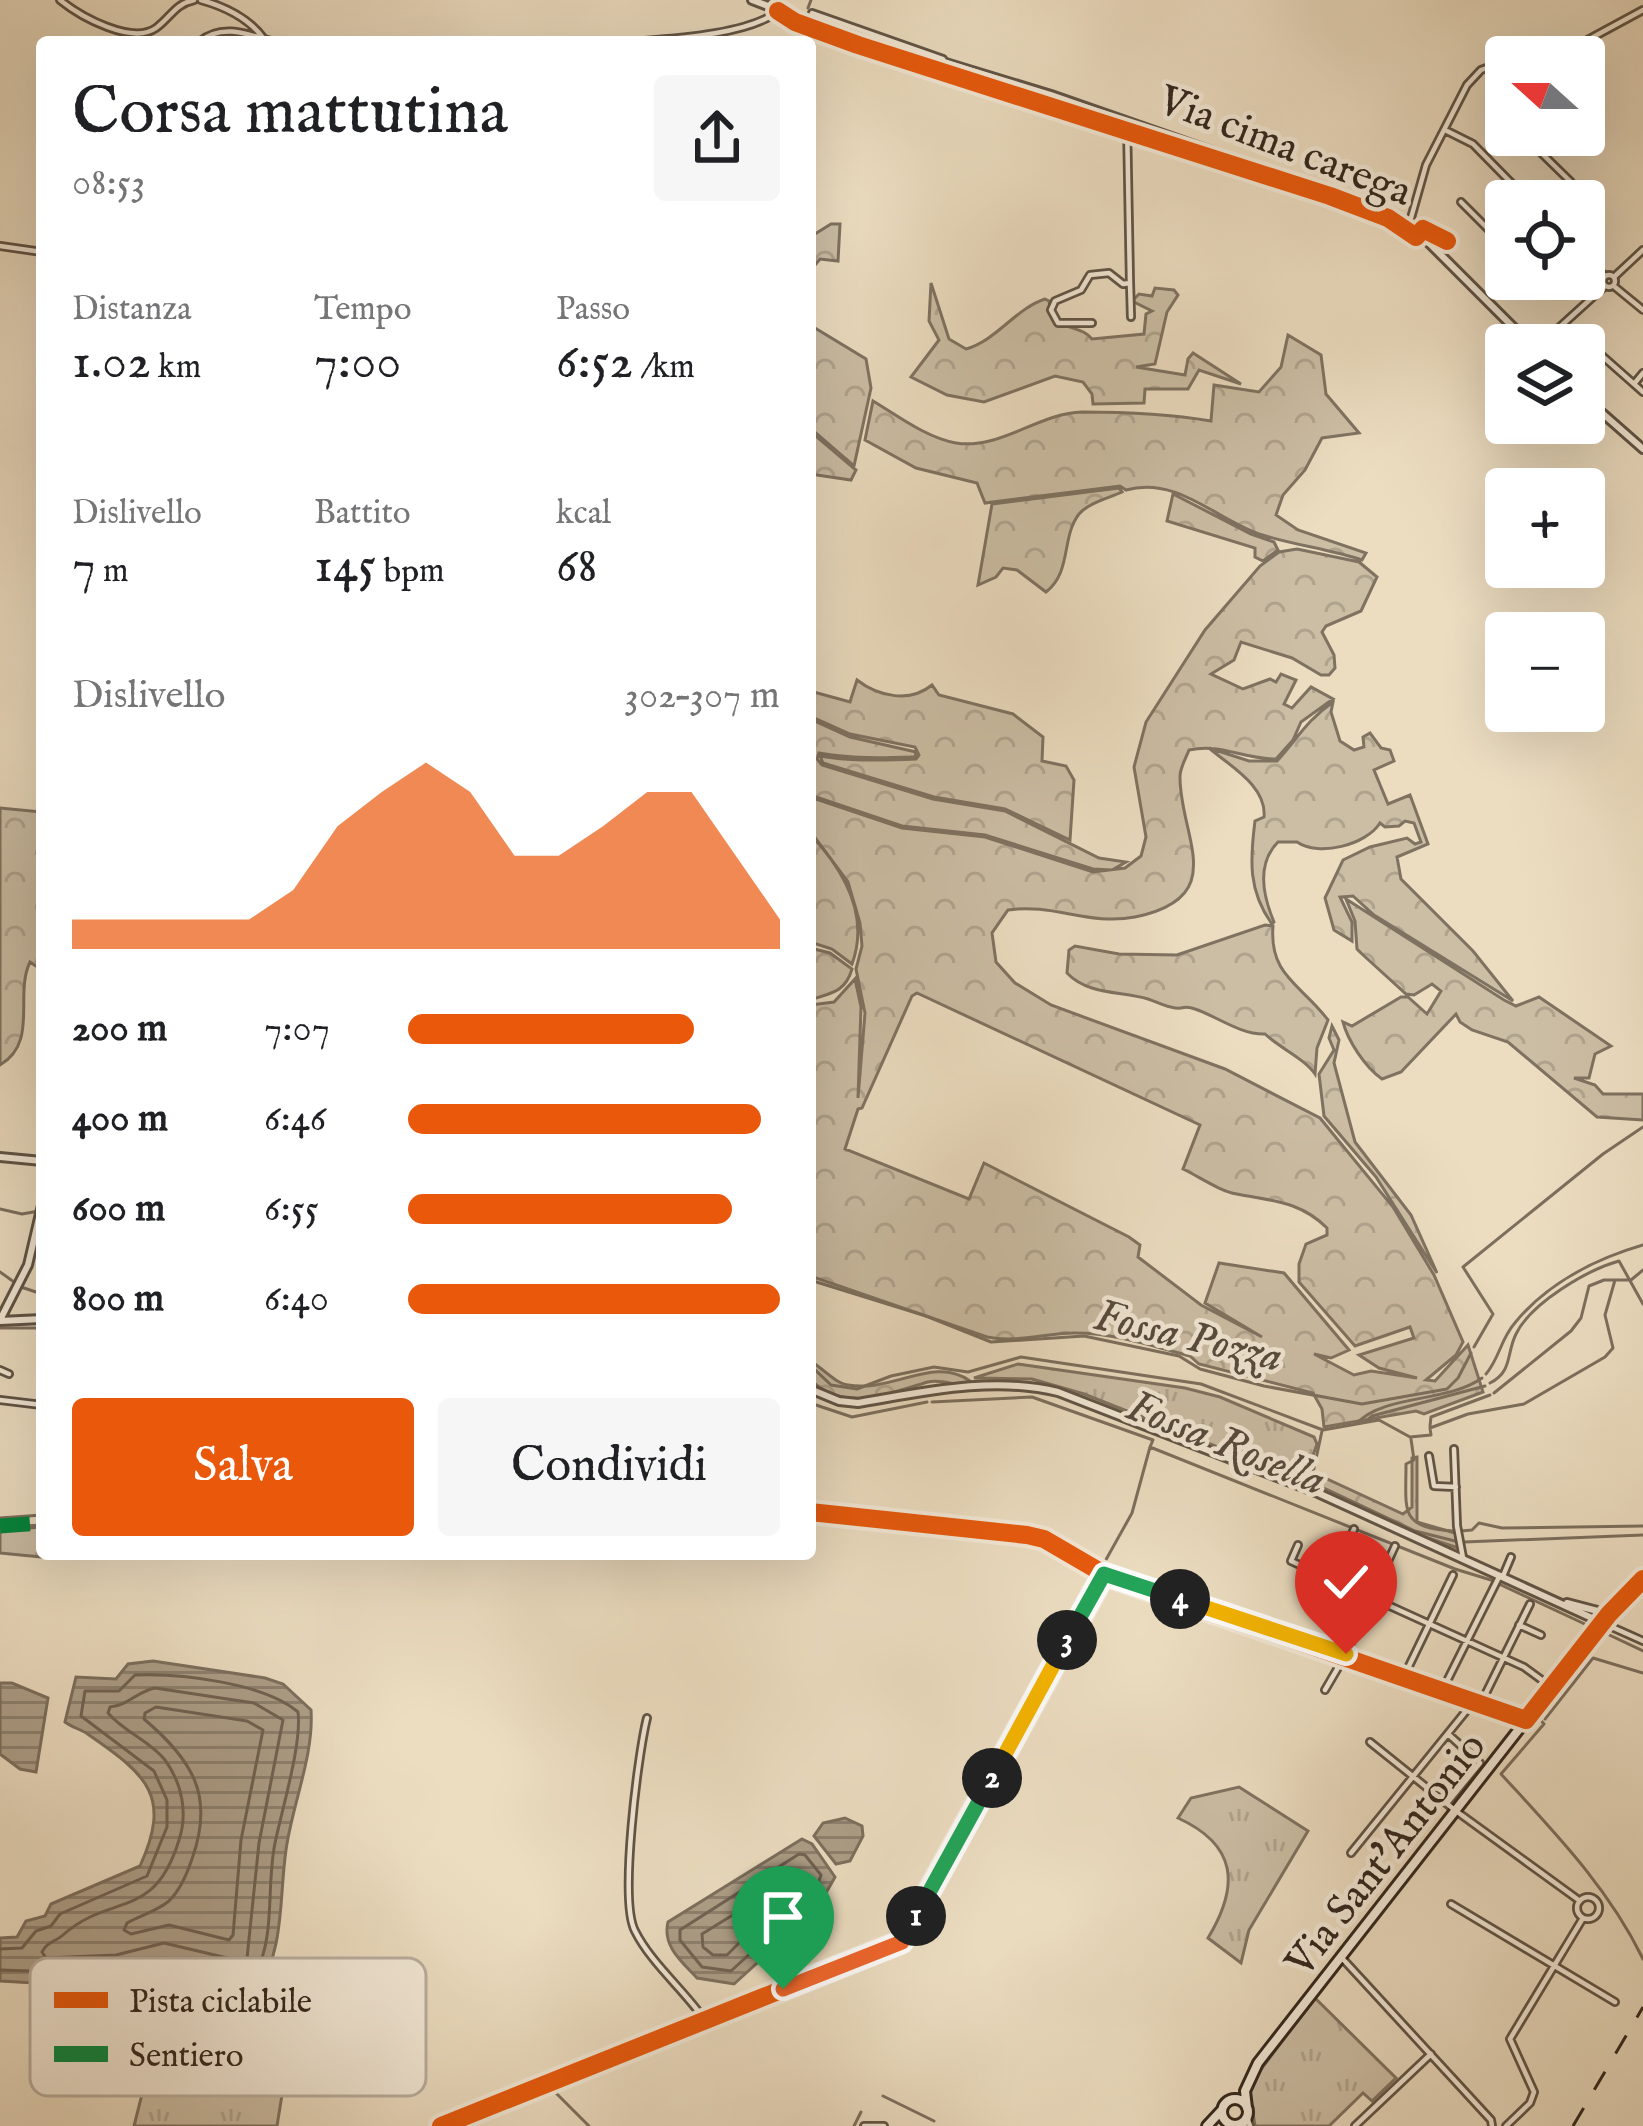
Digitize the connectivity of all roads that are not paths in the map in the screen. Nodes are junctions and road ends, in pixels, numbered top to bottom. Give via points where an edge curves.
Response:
1 (60, 0) edge
2 (198, 0) edge
3 (752, 0) edge
4 (1643, 10) edge
5 (778, 11) junction
6 (208, 36) edge
7 (251, 36) edge
8 (262, 36) edge
9 (674, 36) edge
10 (1594, 36) edge
11 (1485, 68) edge
12 (1127, 123) junction
13 (1444, 130) junction
14 (1544, 156) edge
15 (1508, 180) edge
16 (1569, 180) edge
17 (1460, 202) dead end
18 (1409, 225) junction
19 (1485, 226) edge
20 (0, 246) edge
21 (1643, 250) edge
22 (36, 251) edge
23 (1605, 272) edge
24 (1610, 276) junction
25 (1130, 280) junction
26 (1609, 286) junction
27 (1643, 310) edge
28 (1131, 316) dead end
29 (1092, 323) dead end
30 (1514, 324) edge
31 (1562, 324) edge
32 (1605, 358) edge
33 (1643, 373) edge
34 (1634, 384) junction
35 (1643, 392) edge
36 (1605, 415) edge
37 (1642, 448) edge
38 (0, 1157) edge
39 (36, 1160) edge
40 (36, 1224) edge
41 (36, 1319) edge
42 (0, 1320) edge
43 (0, 1370) edge
44 (9, 1374) dead end
45 (816, 1391) edge
46 (0, 1400) edge
47 (36, 1405) edge
48 (1454, 1449) dead end
49 (1429, 1456) dead end
50 (1456, 1487) junction
51 (1354, 1529) dead end
52 (1298, 1545) dead end
53 (1396, 1546) dead end
54 (1511, 1557) dead end
55 (1463, 1558) junction
56 (1453, 1576) dead end
57 (1501, 1576) junction
58 (1331, 1578) junction
59 (1643, 1580) edge
60 (1372, 1598) junction
61 (1530, 1604) dead end
62 (1606, 1618) junction
63 (1429, 1624) junction
64 (1519, 1625) junction
65 (1540, 1635) dead end
66 (1467, 1641) junction
67 (1643, 1641) edge
68 (1347, 1651) junction
69 (1503, 1657) junction
70 (1408, 1668) dead end
71 (1447, 1682) dead end
72 (1552, 1688) junction
73 (1325, 1690) dead end
74 (1485, 1695) dead end
75 (1475, 1700) junction
76 (647, 1718) dead end
77 (1526, 1720) junction
78 (1448, 1734) junction
79 (1370, 1742) dead end
80 (1413, 1776) junction
81 (1447, 1803) junction
82 (1456, 1811) junction
83 (1351, 1853) dead end
84 (1580, 1901) junction
85 (1450, 1904) dead end
86 (1583, 1918) junction
87 (1341, 1957) junction
88 (1552, 1966) junction
89 (1615, 2002) dead end
90 (704, 2018) junction
91 (1431, 2054) junction
92 (1258, 2063) junction
93 (1233, 2099) junction
94 (1222, 2110) junction
95 (1246, 2120) edge
96 (1230, 2125) edge
97 (441, 2126) edge
98 (864, 2126) edge
99 (884, 2126) edge
100 (1210, 2126) edge
101 (1355, 2126) edge
102 (1492, 2126) edge
103 (1506, 2126) edge

1 - 2 street via 133,36
2 - 8 street via 240,16
3 - 5 street, Via cima carega
4 - 10 street
5 - 9 street via 738,27
5 - 12 street, Via cima carega
6 - 7 street
11 - 13 street
12 - 18 street, Via cima carega
12 - 25 street
13 - 15 street via 1473,144
13 - 18 street
14 - 16 street
17 - 19 street
18 - 30 street, Via cima carega
20 - 22 street
21 - 24 street
23 - 24 street
24 - 26 street
24 - 26 street
25 - 28 street
25 - 29 street via 1090,275 1081,290 1055,301 1058,323
26 - 27 street
26 - 31 street
32 - 34 street
33 - 34 street
34 - 35 street
36 - 37 street
38 - 39 street
40 - 42 street
41 - 42 street
43 - 44 street
45 - 55 street via 858,1403 982,1386 1058,1392
46 - 47 street
48 - 50 street
49 - 50 street via 1434,1486
50 - 55 street
51 - 58 street
52 - 58 street via 1291,1561
53 - 60 street
54 - 57 street
55 - 57 street
56 - 63 street
57 - 62 street
57 - 66 street
58 - 60 street
59 - 62 main road, Via Sant'Antonio
60 - 63 street
60 - 68 street
61 - 64 street
62 - 67 street
62 - 72 main road, Via Sant'Antonio
63 - 66 street
63 - 70 street
64 - 65 street
64 - 69 street
66 - 69 street
66 - 71 street
68 - 73 street
68 - 75 street
68 - 90 street via 1104,1574 902,1942
69 - 72 street
69 - 74 street
72 - 77 main road, Via Sant'Antonio
75 - 77 street
75 - 78 street
76 - 90 street via 632,1925
77 - 82 main road, Via Sant'Antonio
78 - 80 street
78 - 81 street via 1480,1762
79 - 80 street
80 - 81 street
80 - 83 street
81 - 82 street
82 - 84 street
82 - 87 main road, Via Sant'Antonio
84 - 86 street
84 - 86 street via 1598,1904 1596,1915
85 - 88 street
86 - 88 street
87 - 91 street
87 - 92 main road, Via Sant'Antonio
88 - 89 street
88 - 103 street via 1510,2039 1534,2092
90 - 97 street
91 - 101 street
91 - 102 street
92 - 93 main road, Via Sant'Antonio
92 - 95 main road, Via Sant'Antonio via 1247,2082
93 - 94 main road, Via Sant'Antonio
93 - 95 main road
94 - 96 main road
94 - 100 main road, Via Sant'Antonio
95 - 96 main road, Via Sant'Antonio
96 - 100 main road, Via Sant'Antonio
98 - 99 street

